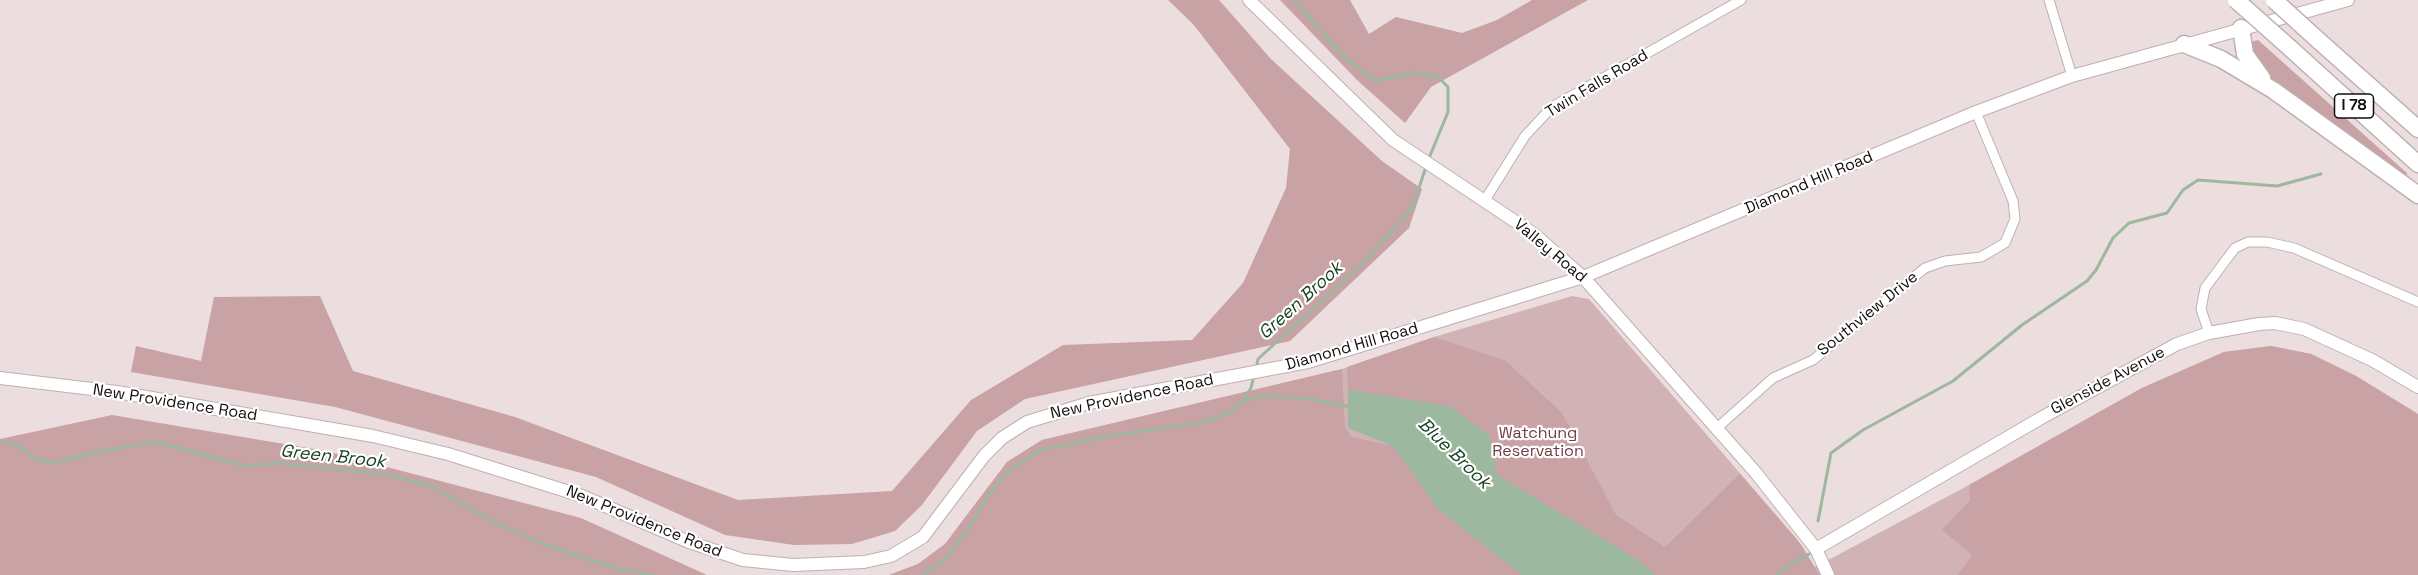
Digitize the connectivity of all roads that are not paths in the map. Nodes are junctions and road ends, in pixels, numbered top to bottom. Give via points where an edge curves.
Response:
1 (1249, 0) edge
2 (1741, 0) edge
3 (2049, 0) edge
4 (2236, 0) edge
5 (2274, 0) edge
6 (2348, 0) edge
7 (2241, 28) junction
8 (2184, 44) junction
9 (2072, 76) junction
10 (2273, 90) junction
11 (1976, 112) junction
12 (2418, 129) edge
13 (2418, 164) edge
14 (2418, 195) edge
15 (1485, 200) junction
16 (1583, 277) junction
17 (2418, 302) edge
18 (2209, 333) junction
19 (1270, 370) joint
20 (0, 378) edge
21 (2418, 387) edge
22 (1716, 428) junction
23 (1816, 549) junction
24 (1828, 575) edge

1 - 15 main road, Valley Road via 1393,140
2 - 15 street, Twin Falls Road via 1552,107 1525,136
3 - 9 street
4 - 13 highway, I 78, bridge
5 - 12 highway, I 78, bridge
6 - 7 main road, Diamond Hill Road
7 - 8 main road, Diamond Hill Road
7 - 10 highway via 2248,60
8 - 9 main road, Diamond Hill Road
8 - 10 highway via 2221,59
9 - 11 main road, Diamond Hill Road
10 - 14 highway
11 - 16 main road, Diamond Hill Road
11 - 22 street, Southview Drive via 2013,201 2015,219 2005,243 1981,257 1945,261 1925,268 1813,360 1773,378
15 - 16 main road, Valley Road via 1534,234
16 - 19 main road, Diamond Hill Road via 1332,356
16 - 22 main road, Valley Road
17 - 18 street via 2294,248 2248,242 2235,248 2205,288 2201,309
18 - 21 main road, Glenside Avenue via 2259,324 2304,328
18 - 23 main road, Glenside Avenue via 2177,344 2041,418
19 - 20 main road, New Providence Road via 1089,403 1027,422 984,456 914,544 876,560 809,565 754,562 720,553 519,474 373,436 117,392
22 - 23 main road, Valley Road
23 - 24 main road, Valley Road

